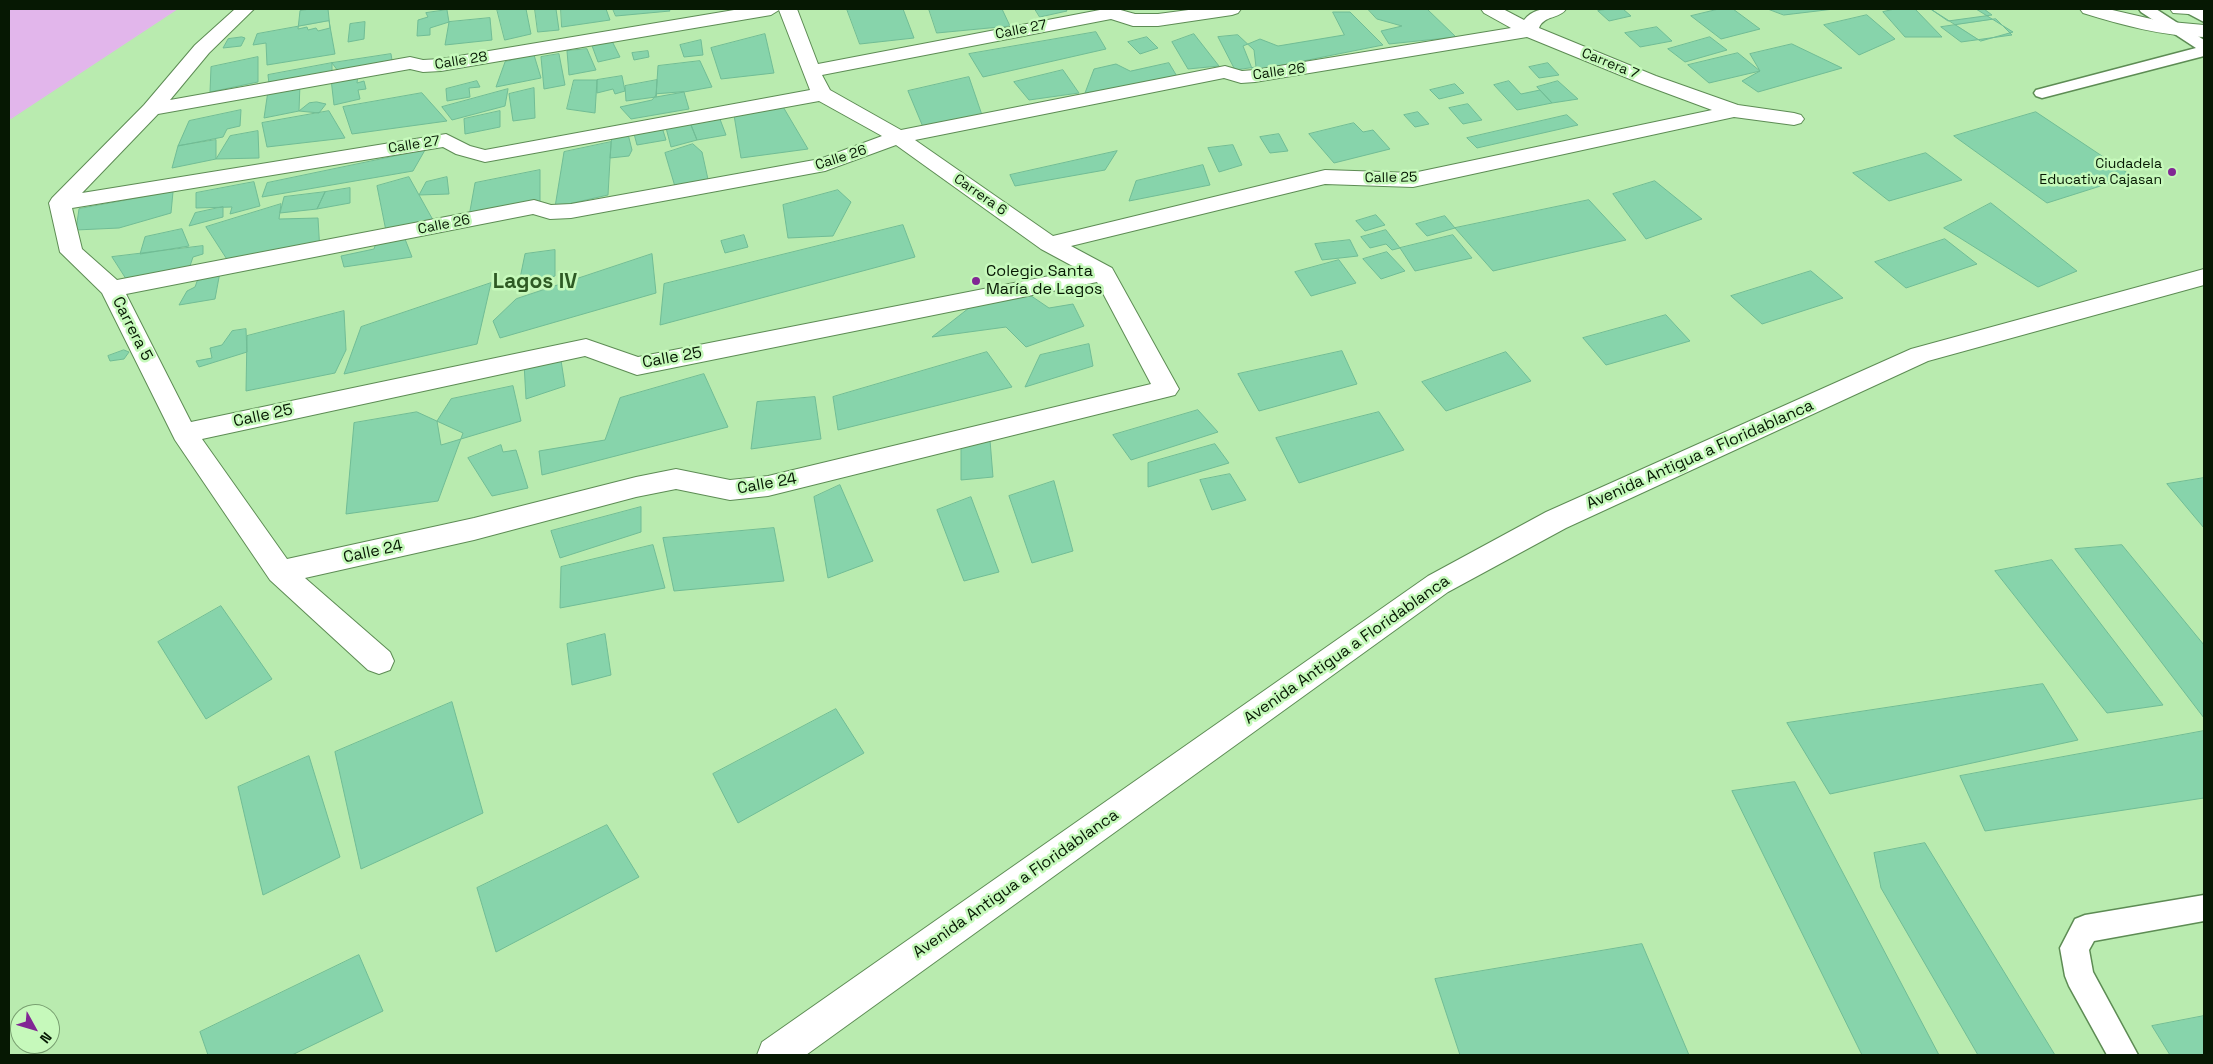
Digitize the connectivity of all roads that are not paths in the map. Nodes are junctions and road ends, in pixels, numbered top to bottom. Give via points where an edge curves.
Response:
1 (245, 9) edge
2 (771, 9) edge
3 (788, 9) edge
4 (1232, 9) edge
5 (1490, 9) edge
6 (1557, 9) edge
7 (2089, 9) edge
8 (2146, 9) edge
9 (1529, 31) junction
10 (2183, 31) junction
11 (2204, 31) edge
12 (2204, 47) edge
13 (2204, 51) edge
14 (811, 71) junction
15 (2042, 93) dead end
16 (822, 94) junction
17 (151, 109) junction
18 (1734, 111) junction
19 (1794, 119) dead end
20 (898, 137) junction
21 (60, 203) junction
22 (1049, 244) junction
23 (1104, 273) junction
24 (2204, 277) edge
25 (112, 289) junction
26 (184, 433) junction
27 (280, 572) junction
28 (379, 661) dead end
29 (2204, 908) edge
30 (775, 1055) edge
31 (2123, 1055) edge

1 - 17 street via 202,49
2 - 17 street, Calle 28 via 441,65 410,63
3 - 14 street
4 - 14 street, Calle 27 via 1158,20 1133,20 1112,13
5 - 9 street, Carrera 7
6 - 9 street via 1537,15 1530,23
7 - 10 street via 2128,21
8 - 10 lane
9 - 18 street, Carrera 7
9 - 20 street, Calle 26 via 1255,76 1241,77 1225,72
10 - 11 street
10 - 12 lane
13 - 15 lane
14 - 16 street
16 - 20 street, Carrera 6
16 - 21 street, Calle 27 via 485,156 462,150 446,140
17 - 21 street
18 - 19 street
18 - 22 street, Calle 25 via 1413,180 1325,177
20 - 22 street, Carrera 6
20 - 25 street, Calle 26 via 825,165 571,211 550,212 534,208
21 - 25 street, Carrera 5 via 71,252
22 - 23 street, Carrera 6
23 - 26 street, Calle 25 via 637,366 586,347
23 - 27 street, Calle 24 via 1166,389 768,486 730,490 676,479
24 - 30 street, Avenida Antigua a Floridablanca via 1920,355 1556,520 1438,584
25 - 26 street, Carrera 5
26 - 27 street, Carrera 5
27 - 28 street, Carrera 5
29 - 31 lane via 2085,929 2074,948 2078,976

